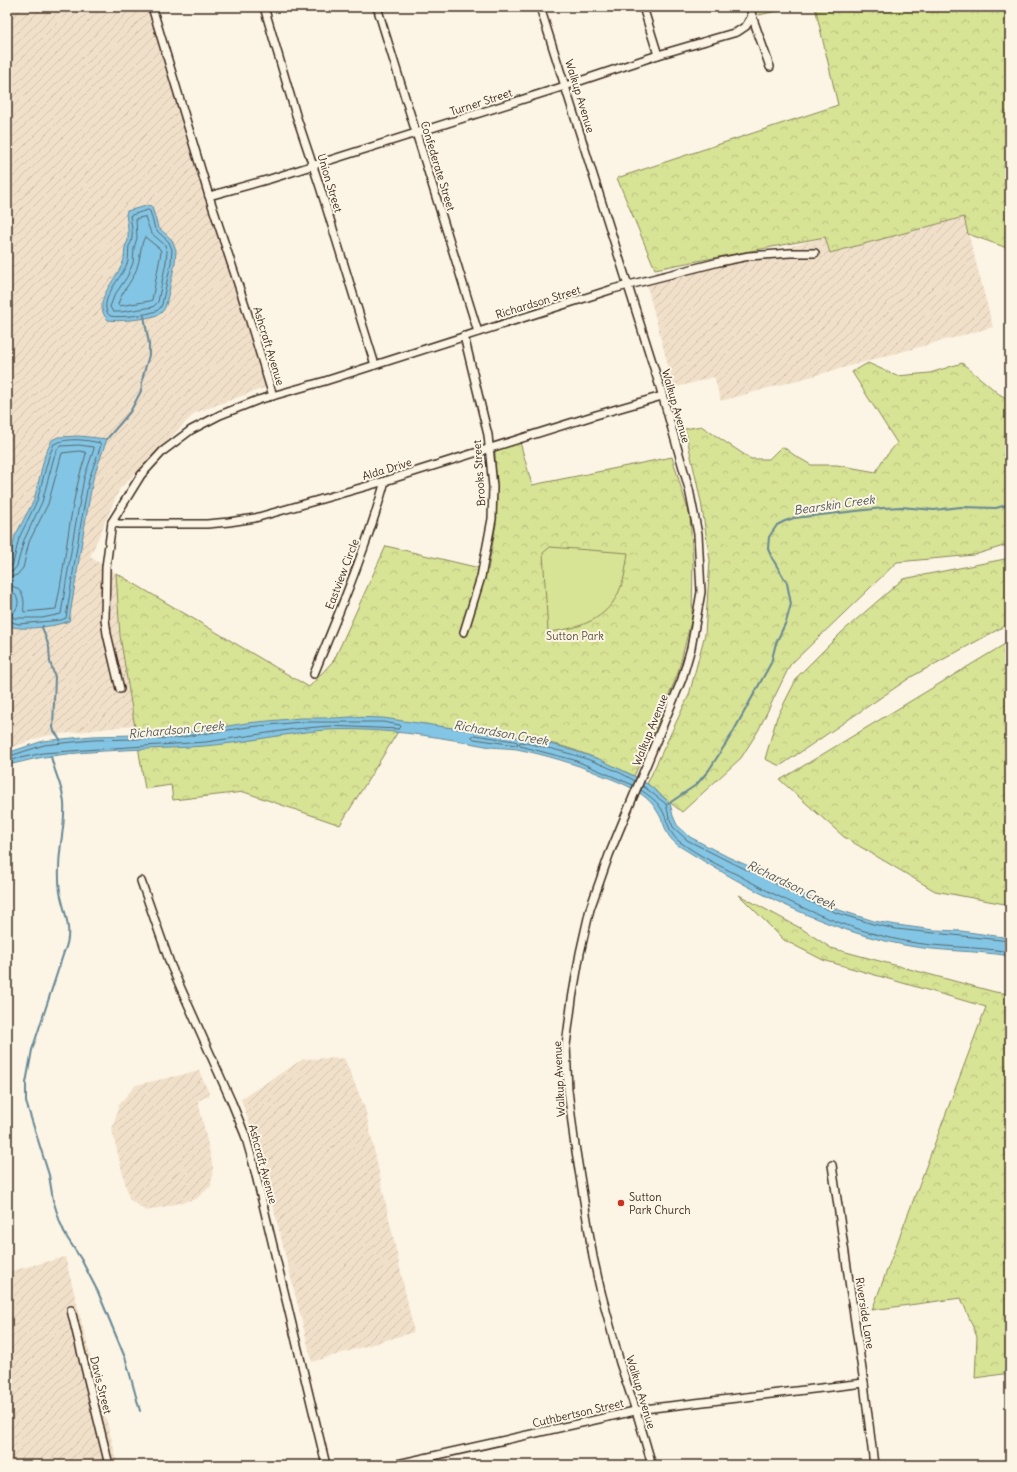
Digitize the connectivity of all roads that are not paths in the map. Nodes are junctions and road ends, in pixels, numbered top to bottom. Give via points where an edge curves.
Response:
1 (152, 7) edge
2 (264, 7) edge
3 (377, 7) edge
4 (540, 7) edge
5 (644, 7) edge
6 (750, 7) edge
7 (752, 16) junction
8 (658, 55) junction
9 (770, 67) dead end
10 (565, 86) junction
11 (416, 133) junction
12 (314, 165) junction
13 (209, 196) junction
14 (816, 253) dead end
15 (628, 286) junction
16 (478, 332) junction
17 (464, 336) junction
18 (375, 365) junction
19 (273, 396) junction
20 (662, 396) junction
21 (490, 448) junction
22 (385, 481) junction
23 (112, 522) junction
24 (464, 632) dead end
25 (314, 674) dead end
26 (120, 689) dead end
27 (141, 881) dead end
28 (832, 1165) dead end
29 (71, 1310) dead end
30 (864, 1383) junction
31 (636, 1411) junction
32 (109, 1465) edge
33 (326, 1465) edge
34 (393, 1465) edge
35 (652, 1465) edge
36 (874, 1465) edge

1 - 13 street, Ashcraft Avenue
2 - 12 street, Union Street via 296,115
3 - 11 street, Confederate Street
4 - 10 street, Walkup Avenue
5 - 8 street
6 - 7 street
7 - 8 street, Turner Street via 746,26 737,32
7 - 9 street
8 - 10 street, Turner Street
10 - 11 street, Turner Street
10 - 15 street, Walkup Avenue
11 - 12 street, Turner Street
11 - 16 street, Confederate Street
12 - 13 street, Turner Street
12 - 18 street, Union Street
13 - 19 street, Ashcraft Avenue
14 - 15 street, Richardson Street via 742,258 686,269
15 - 16 street, Richardson Street
15 - 20 street, Walkup Avenue
16 - 17 street, Richardson Street
17 - 18 street, Richardson Street
17 - 21 street, Brooks Street
18 - 19 street, Richardson Street
19 - 23 street, Ashcraft Avenue via 214,418 191,430 164,451 140,475
20 - 21 street, Alda Drive
20 - 31 street, Walkup Avenue via 689,489 698,534 701,592 691,648 682,679 590,909 580,953 566,1045 568,1090 593,1257 608,1319
21 - 22 street, Alda Drive
21 - 24 street, Brooks Street via 492,519 481,577
22 - 23 street, Alda Drive via 255,518 230,522
22 - 25 street, Eastview Circle via 376,516
23 - 26 street, Ashcraft Avenue via 106,567 105,619
27 - 33 street, Ashcraft Avenue via 171,966 245,1135
28 - 30 street, Riverside Lane
29 - 32 street, Davis Street
30 - 31 street, Cuthbertson Street
30 - 36 street, Riverside Lane
31 - 34 street, Cuthbertson Street
31 - 35 street, Walkup Avenue

